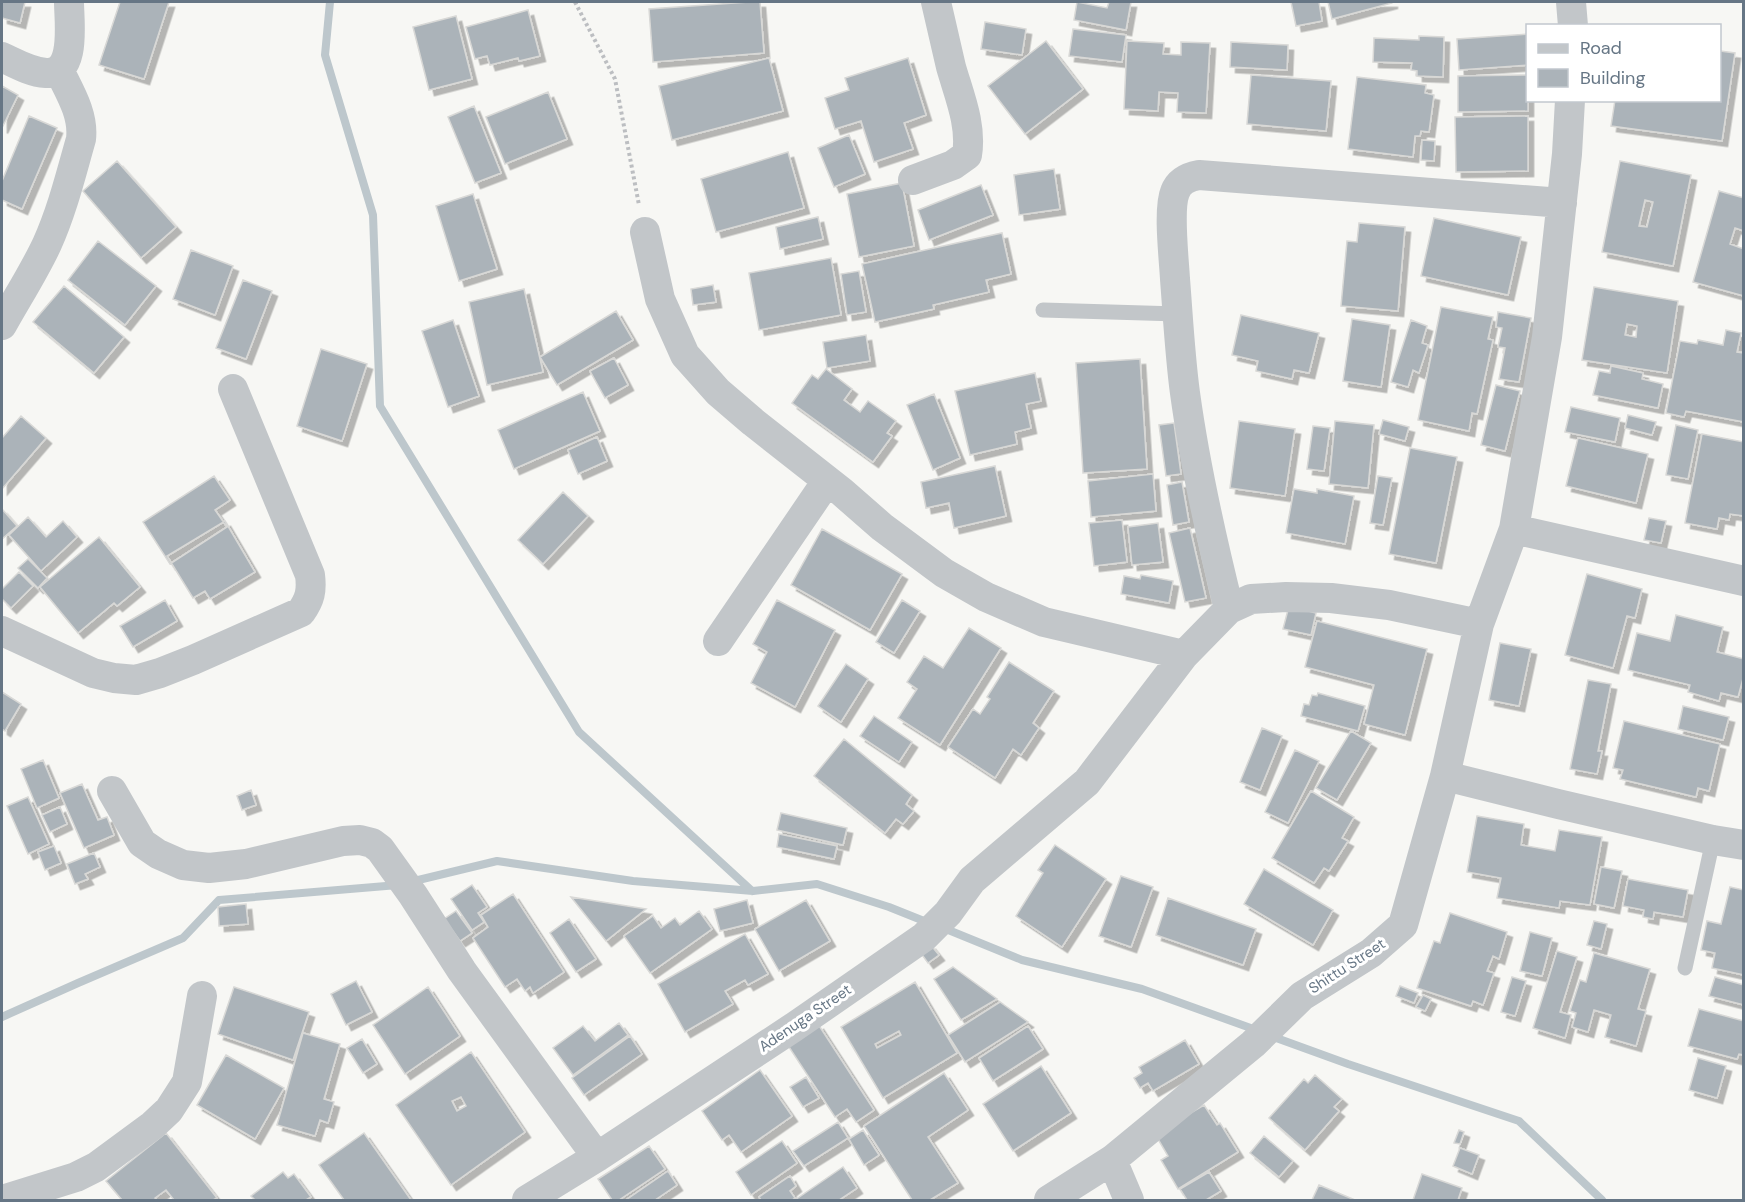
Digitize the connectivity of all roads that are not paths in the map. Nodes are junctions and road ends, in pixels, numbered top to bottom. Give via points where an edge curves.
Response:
1 (69, 2) edge
2 (936, 2) edge
3 (1571, 2) edge
4 (1573, 24) edge
5 (2, 57) edge
6 (59, 70) junction
7 (1570, 102) edge
8 (913, 180) dead end
9 (1562, 203) junction
10 (645, 232) road end
11 (1043, 310) dead end
12 (1178, 314) junction
13 (2, 325) edge
14 (233, 389) dead end
15 (827, 481) junction
16 (1514, 529) junction
17 (1743, 581) edge
18 (1229, 609) junction
19 (1479, 624) junction
20 (2, 631) edge
21 (718, 641) dead end
22 (1184, 655) junction
23 (1445, 776) junction
24 (112, 791) dead end
25 (1713, 840) junction
26 (1743, 845) edge
27 (1684, 968) dead end
28 (202, 996) dead end
29 (597, 1157) junction
30 (1112, 1160) junction
31 (2, 1200) edge
32 (527, 1200) edge
33 (1048, 1200) edge
34 (1129, 1200) edge

1 - 6 street via 70,45
2 - 8 street via 969,143 967,155 953,165
3 - 4 street
5 - 6 street via 28,69 48,73
6 - 13 street via 80,118 81,139 48,243
7 - 9 street, Shittu Street
9 - 12 street via 1199,175 1186,178 1173,195 1172,209
9 - 16 street, Shittu Street via 1547,337
10 - 15 street via 660,300 685,355 718,392
11 - 12 lane
12 - 18 street via 1185,392 1202,494
14 - 20 street via 310,575 312,590 301,612 193,660 136,680 93,673
15 - 21 street
15 - 22 street via 944,573 986,597 1044,622
16 - 17 street
16 - 19 street, Shittu Street
18 - 19 street via 1251,599 1331,598 1389,605
18 - 22 street, Adenuga Street
19 - 23 street, Shittu Street
22 - 29 street, Adenuga Street via 1087,782 972,880 924,937
23 - 25 street
23 - 30 street, Shittu Street via 1403,925 1371,953 1302,996 1253,1044
24 - 29 street via 142,843 183,865 209,868 246,864 343,841 360,840 380,849 462,971
25 - 26 street
25 - 27 lane
28 - 31 street via 187,1082 169,1110 96,1167
29 - 32 street, Adenuga Street
30 - 33 street, Shittu Street
30 - 34 street

